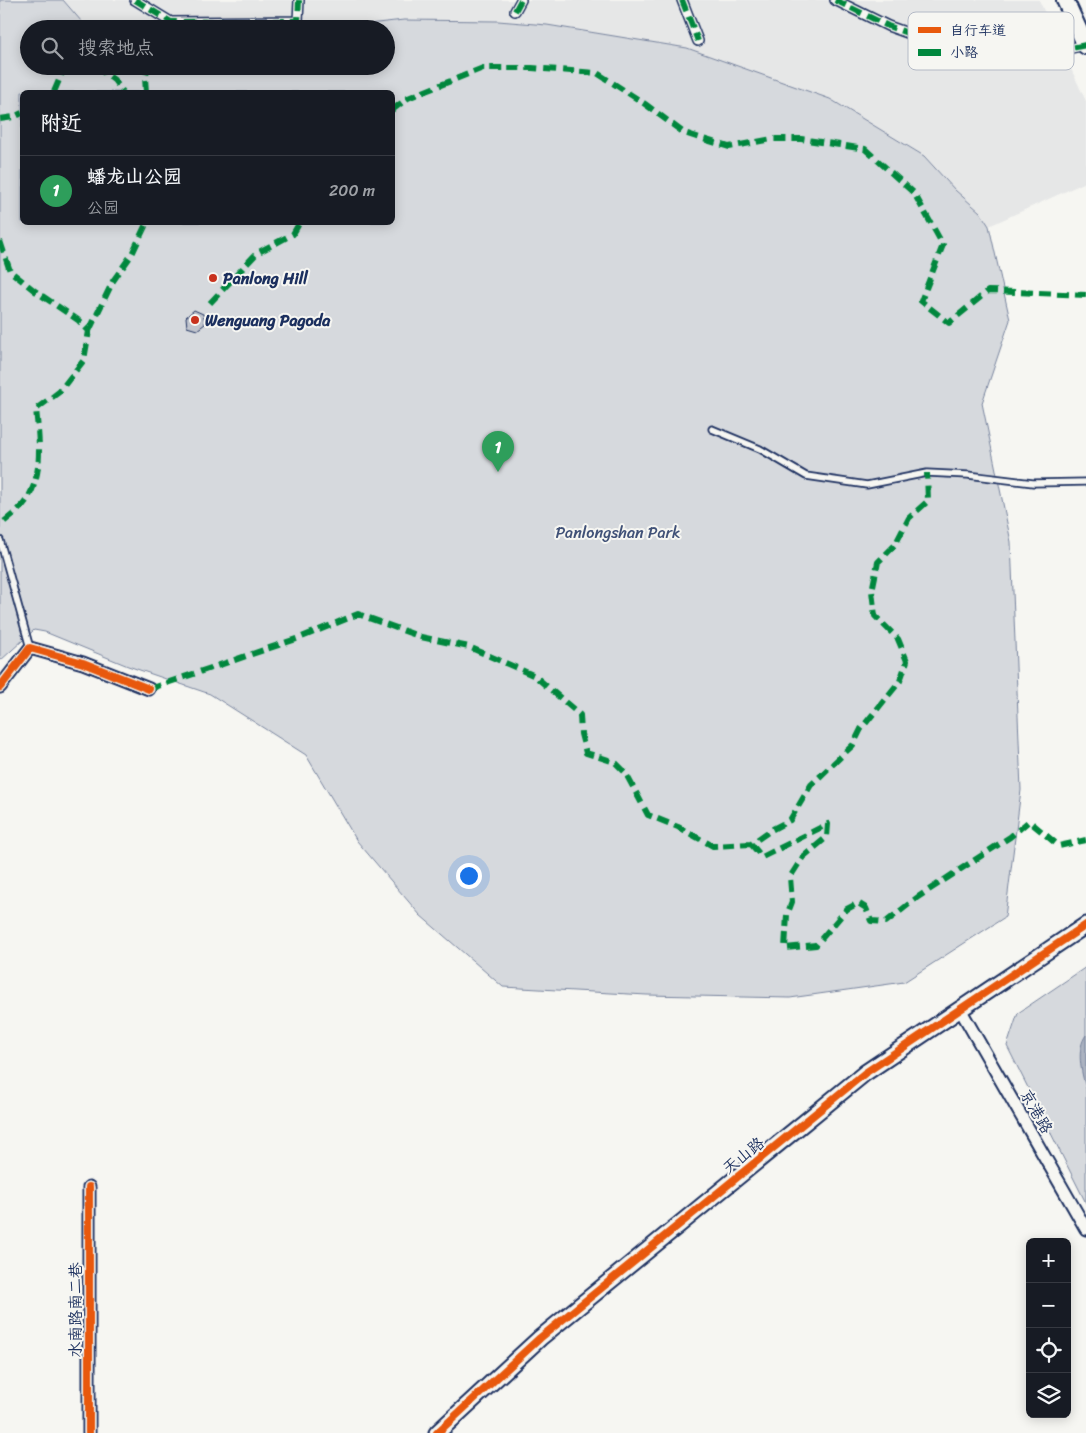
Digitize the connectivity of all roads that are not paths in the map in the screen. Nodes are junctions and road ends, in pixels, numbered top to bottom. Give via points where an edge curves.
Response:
1 (135, 0) edge
2 (299, 0) edge
3 (521, 0) edge
4 (682, 0) edge
5 (835, 0) edge
6 (1065, 0) edge
7 (515, 11) dead end
8 (1070, 12) edge
9 (168, 20) edge
10 (298, 20) edge
11 (1074, 20) edge
12 (908, 33) edge
13 (698, 41) dead end
14 (1086, 46) edge
15 (712, 429) dead end
16 (1086, 482) edge
17 (0, 540) edge
18 (30, 648) junction
19 (0, 687) edge
20 (149, 689) dead end
21 (1086, 925) edge
22 (960, 1009) junction
23 (89, 1187) dead end
24 (1086, 1229) edge
25 (89, 1433) edge
26 (437, 1433) edge

1 - 9 street
2 - 10 street
3 - 7 street
4 - 13 street
5 - 12 street
6 - 8 main road
11 - 14 main road
15 - 16 lane via 760,449 806,476 867,485 927,473 1033,483
17 - 18 lane
18 - 19 street
18 - 20 street via 82,663
21 - 22 street, 天山路
22 - 24 street, 京港路
22 - 26 street, 天山路 via 865,1073 540,1338
23 - 25 street, 水南路南二巷

